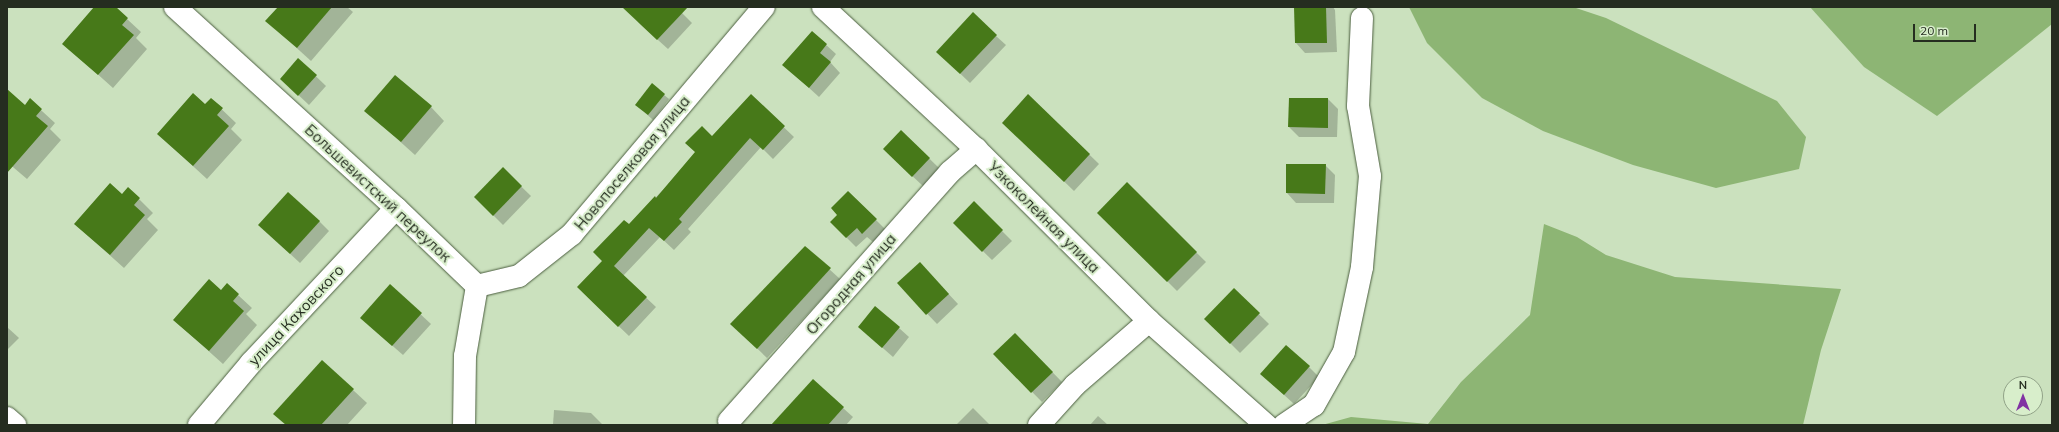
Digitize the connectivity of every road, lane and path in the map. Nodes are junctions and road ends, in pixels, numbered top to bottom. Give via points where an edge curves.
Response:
1 (175, 7) edge
2 (764, 7) edge
3 (824, 7) edge
4 (1362, 18) dead end
5 (976, 149) junction
6 (396, 208) junction
7 (477, 286) junction
8 (1149, 321) junction
9 (7, 418) edge
10 (729, 421) dead end
11 (15, 425) edge
12 (199, 425) edge
13 (464, 425) edge
14 (1039, 425) edge
15 (1266, 425) edge
16 (1284, 425) edge

1 - 6 street, Большевистский переулок
2 - 7 street, Новопоселковая улица via 572,234 519,276
3 - 5 street, Узкоколейная улица
4 - 16 street via 1358,106 1370,176 1362,267 1344,352 1314,405
5 - 8 street, Узкоколейная улица
5 - 10 street, Огородная улица via 950,172
6 - 7 street, Большевистский переулок
6 - 12 street, улица Каховского via 251,363
7 - 13 street via 465,356
8 - 14 street via 1074,385
8 - 15 street, Узкоколейная улица
9 - 11 street

